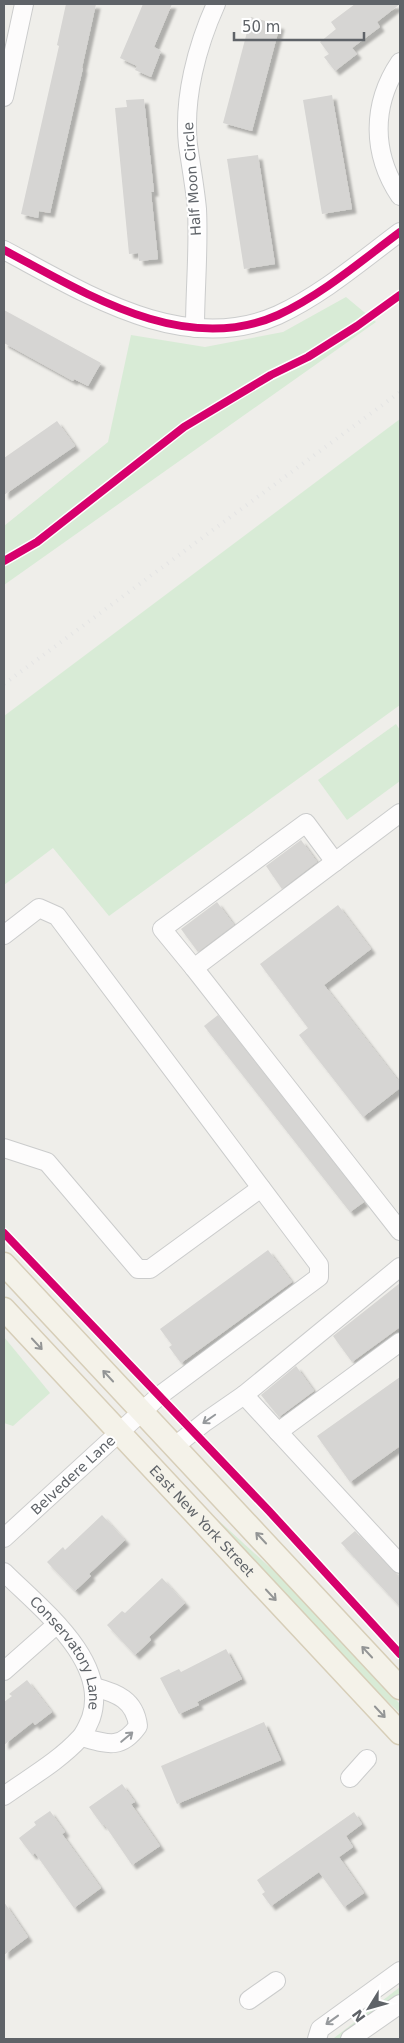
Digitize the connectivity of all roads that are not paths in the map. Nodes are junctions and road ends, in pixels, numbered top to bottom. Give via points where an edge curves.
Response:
1 (24, 4) edge
2 (216, 4) edge
3 (400, 62) edge
4 (4, 97) edge
5 (400, 196) edge
6 (400, 232) edge
7 (4, 250) edge
8 (195, 328) junction
9 (400, 813) edge
10 (335, 862) junction
11 (4, 935) edge
12 (194, 968) junction
13 (4, 1148) edge
14 (261, 1188) junction
15 (400, 1231) edge
16 (4, 1264) edge
17 (400, 1267) edge
18 (4, 1309) edge
19 (400, 1342) edge
20 (244, 1395) junction
21 (142, 1411) junction
22 (118, 1432) junction
23 (278, 1432) junction
24 (175, 1446) junction
25 (4, 1538) edge
26 (400, 1564) edge
27 (4, 1572) edge
28 (56, 1625) junction
29 (4, 1671) edge
30 (94, 1687) junction
31 (400, 1688) edge
32 (400, 1733) edge
33 (82, 1737) junction
34 (367, 1759) dead end
35 (350, 1778) dead end
36 (4, 1796) edge
37 (400, 1971) edge
38 (276, 1981) dead end
39 (249, 2000) dead end
40 (400, 2004) edge
41 (317, 2039) edge
42 (350, 2039) edge

1 - 4 street
2 - 8 street, Half Moon Circle via 199,52 188,106 188,144 197,210
3 - 5 street via 387,88 378,118 384,167
6 - 8 street via 312,296 277,315 224,329
7 - 8 street via 131,313 161,323
9 - 10 street
10 - 12 street
10 - 12 street via 306,823 162,929
11 - 14 street via 39,908 57,916
12 - 15 street
13 - 14 street via 47,1162 138,1268 150,1269
14 - 21 street, Belvedere Lane via 319,1265 319,1277
21 -> 16 main road
17 - 20 street
18 -> 22 main road, East New York Street
19 - 23 street
20 - 23 street
20 -> 24 street
21 - 22 street, Belvedere Lane
21 - 24 main road
22 - 25 street, Belvedere Lane
22 -> 32 main road, East New York Street
23 - 26 street
31 -> 24 main road
27 - 28 street, Conservatory Lane
28 - 29 street
28 - 30 street, Conservatory Lane via 86,1664
30 - 33 street, Conservatory Lane via 93,1712
33 -> 30 street via 103,1743 122,1742 138,1726 135,1711 129,1703 107,1690
33 - 36 street, Conservatory Lane
34 - 35 street
37 -> 41 street via 320,2029
38 - 39 street
40 - 42 street

